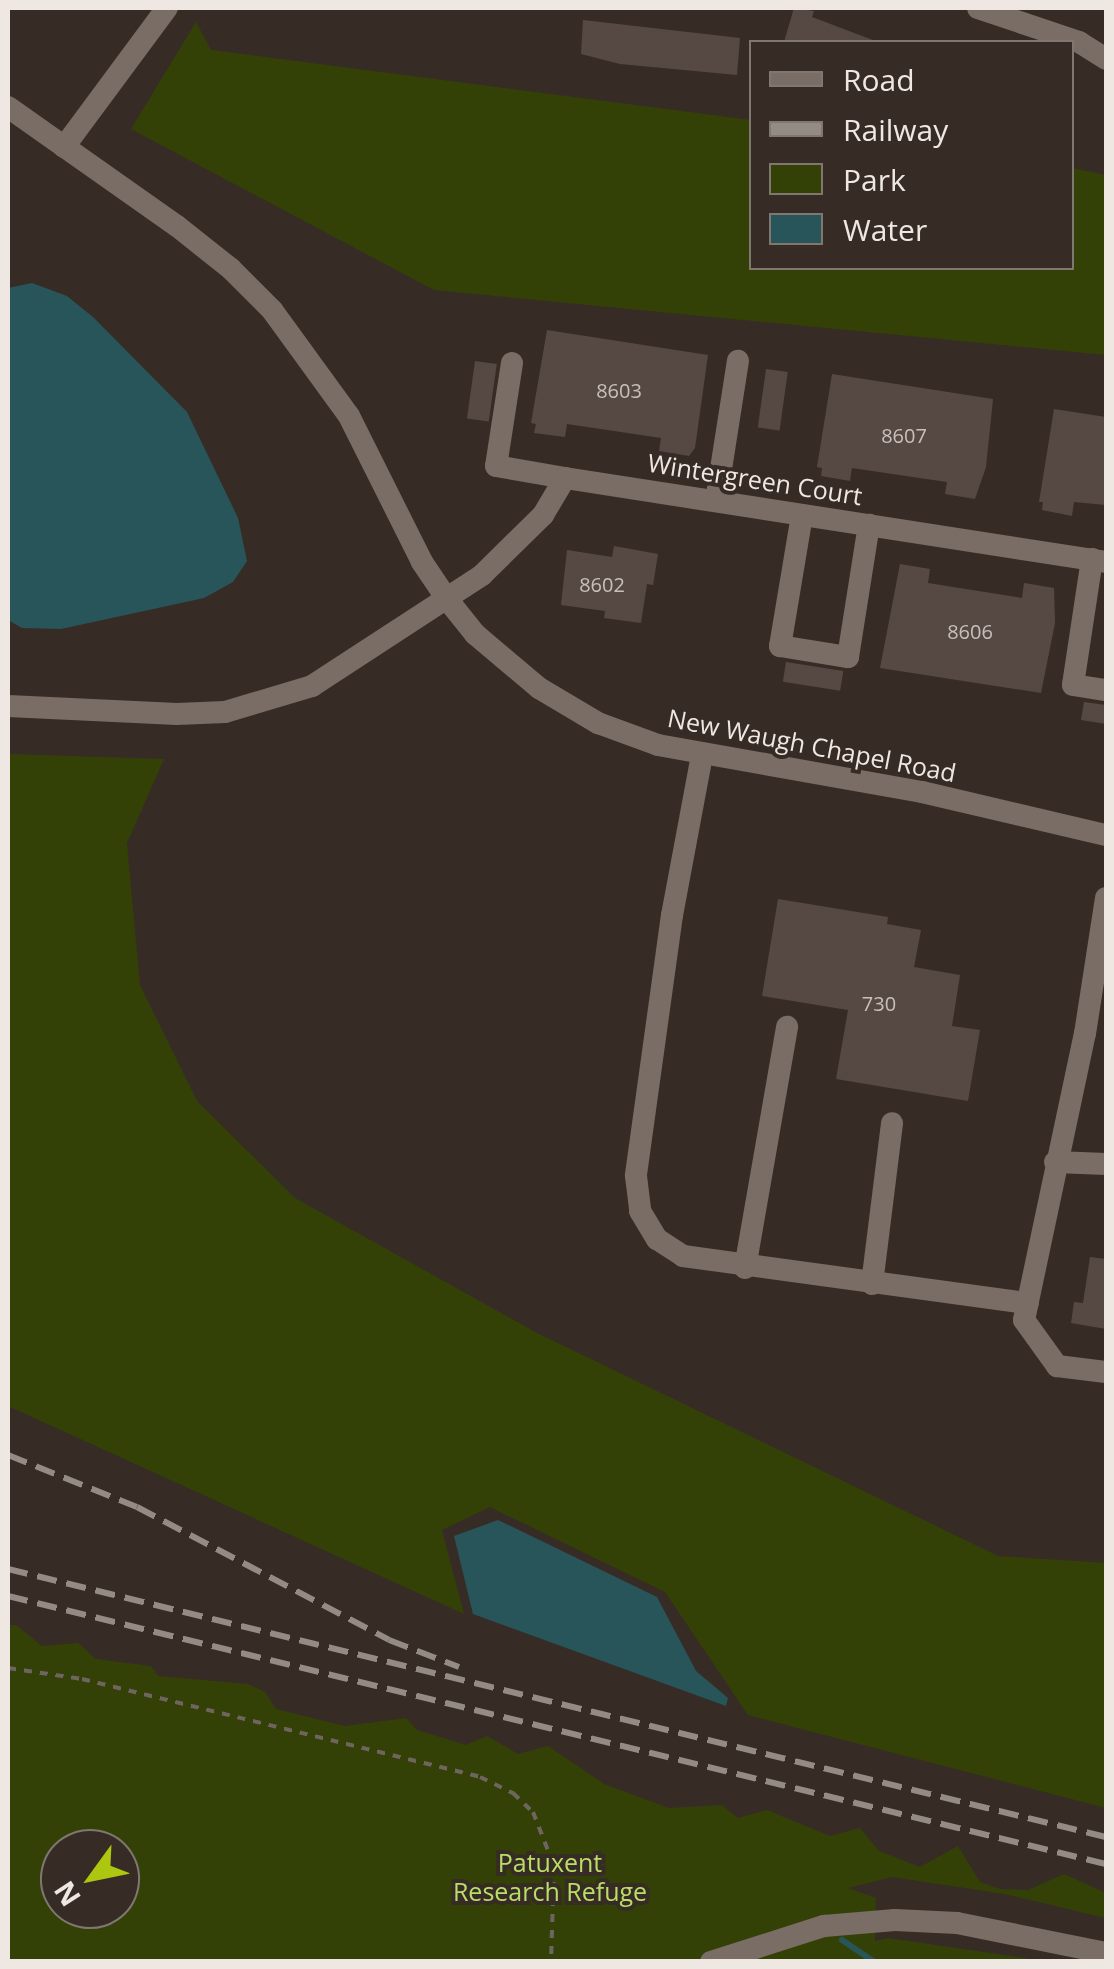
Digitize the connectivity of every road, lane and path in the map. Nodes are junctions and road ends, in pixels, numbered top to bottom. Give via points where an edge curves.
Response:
1 (167, 8) edge
2 (978, 8) edge
3 (1073, 40) edge
4 (1074, 40) edge
5 (1106, 59) edge
6 (8, 107) edge
7 (64, 146) junction
8 (738, 361) dead end
9 (512, 362) dead end
10 (565, 478) junction
11 (716, 501) junction
12 (802, 514) junction
13 (869, 525) junction
14 (1099, 561) edge
15 (447, 599) junction
16 (1106, 690) edge
17 (8, 706) edge
18 (702, 755) junction
19 (1106, 835) edge
20 (1106, 898) edge
21 (787, 1027) dead end
22 (892, 1123) dead end
23 (1054, 1162) junction
24 (1106, 1164) edge
25 (745, 1268) junction
26 (872, 1284) junction
27 (1028, 1303) junction
28 (1106, 1372) edge
29 (8, 1668) edge
30 (1106, 1954) edge
31 (552, 1962) edge
32 (711, 1962) edge

1 - 7 street
2 - 3 street
4 - 5 street
6 - 7 street, New Waugh Chapel Road
7 - 15 street, New Waugh Chapel Road via 191,237 272,310 349,416
8 - 11 street
9 - 10 street, Wintergreen Court via 496,466
10 - 11 street, Wintergreen Court
10 - 15 street via 544,515 516,544
11 - 12 street, Wintergreen Court
12 - 13 street, Wintergreen Court
12 - 13 street via 780,646 848,658
13 - 14 street, Wintergreen Court
14 - 16 street via 1073,685
15 - 17 street via 324,680 269,702 176,714
15 - 18 street, New Waugh Chapel Road via 506,662 568,706 628,735
18 - 19 street, New Waugh Chapel Road via 922,792
18 - 25 street via 636,1176 640,1211 657,1239 683,1256
20 - 23 street via 1085,1034
21 - 25 street
22 - 26 street
23 - 24 street
23 - 27 street
25 - 26 street
26 - 27 street
27 - 28 street via 1024,1320 1056,1366
29 - 31 path via 82,1679 480,1777 513,1793 533,1812 554,1866
30 - 32 street via 957,1922 895,1920 824,1926

